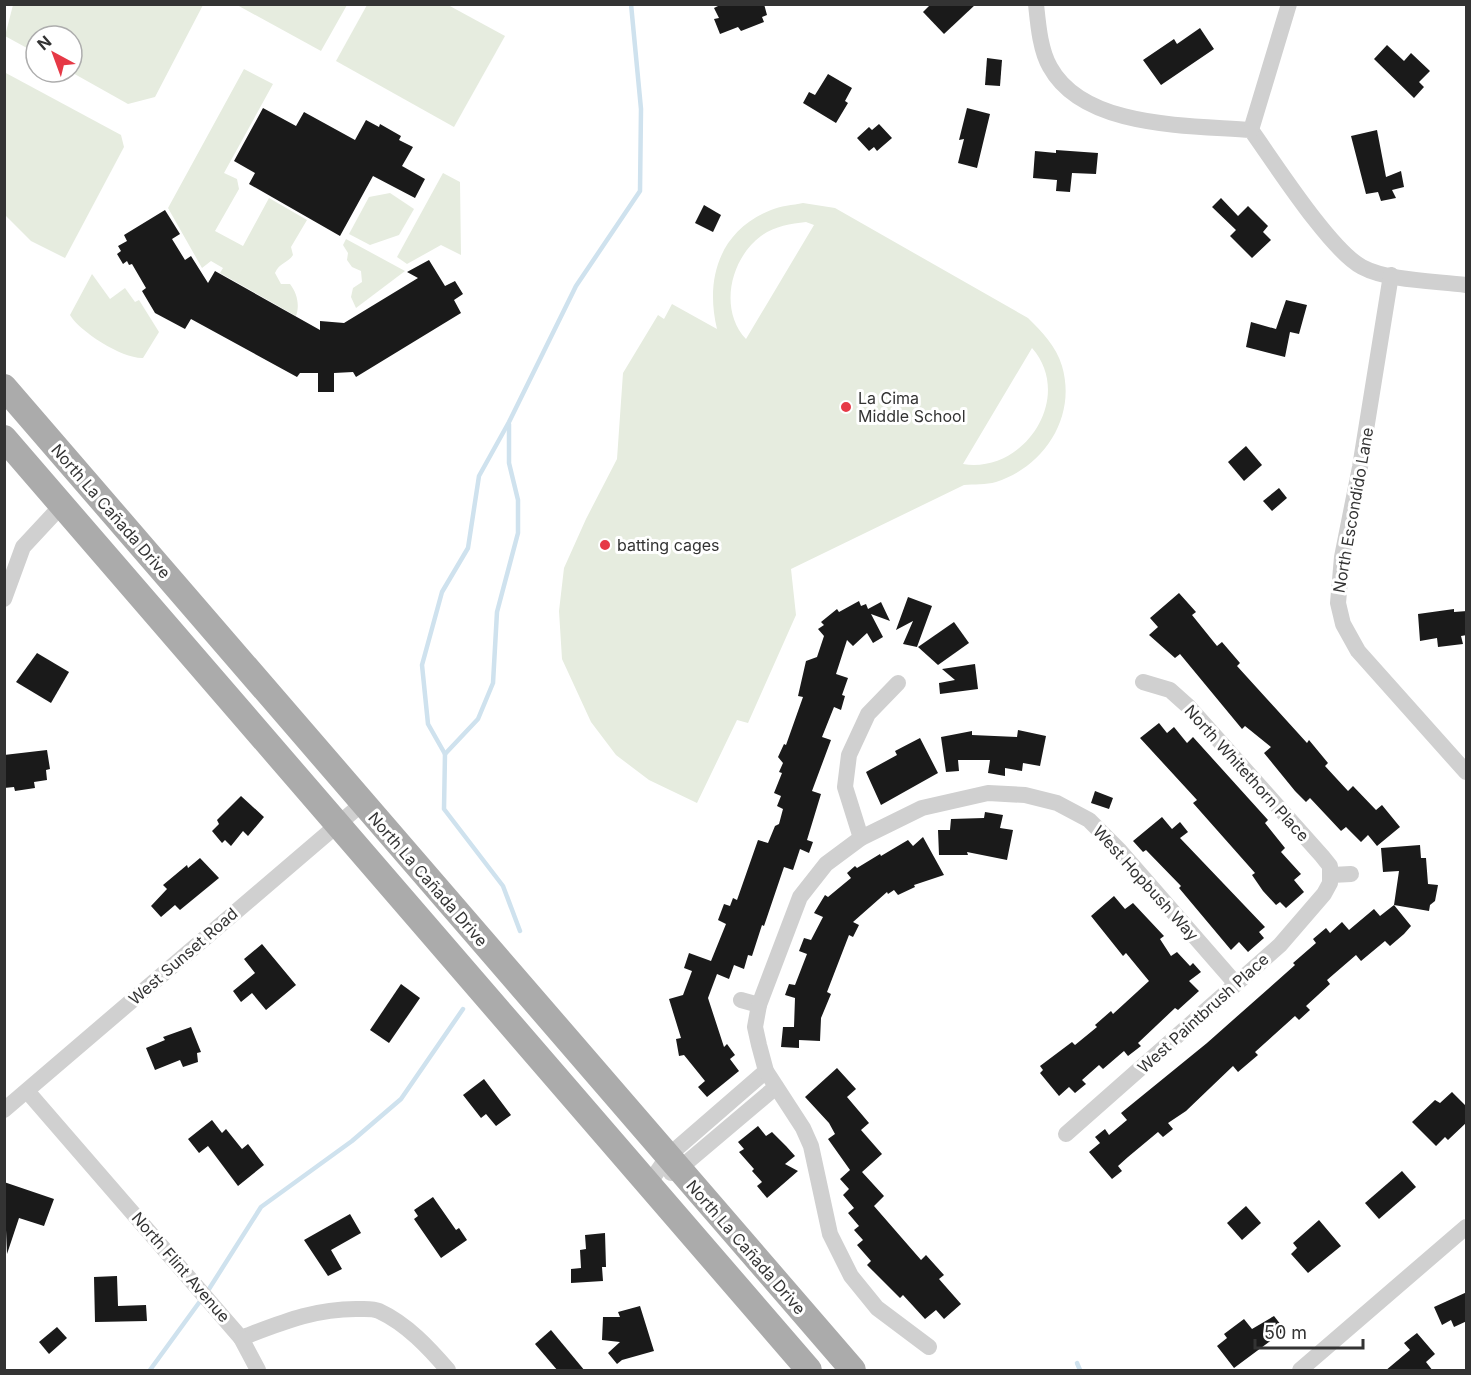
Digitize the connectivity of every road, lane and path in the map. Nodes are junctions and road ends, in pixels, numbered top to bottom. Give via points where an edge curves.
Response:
1 (1036, 4) edge
2 (1289, 4) edge
3 (1251, 130) junction
4 (1386, 274) junction
5 (1467, 285) edge
6 (4, 387) edge
7 (4, 438) edge
8 (62, 505) junction
9 (4, 599) edge
10 (1143, 682) dead end
11 (898, 683) dead end
12 (1467, 772) edge
13 (363, 803) junction
14 (337, 824) junction
15 (861, 838) junction
16 (1351, 874) dead end
17 (1331, 879) junction
18 (1236, 984) junction
19 (741, 1000) dead end
20 (759, 1005) junction
21 (766, 1071) junction
22 (776, 1087) junction
23 (27, 1091) junction
24 (4, 1110) edge
25 (1066, 1134) dead end
26 (674, 1163) junction
27 (648, 1185) junction
28 (1467, 1227) edge
29 (242, 1338) junction
30 (929, 1347) dead end
31 (258, 1371) edge
32 (448, 1371) edge
33 (809, 1371) edge
34 (854, 1371) edge
35 (1300, 1371) edge

1 - 3 street via 1049,66 1068,92 1104,111 1156,123
2 - 3 street
3 - 4 street via 1341,249 1361,267
4 - 5 street
4 - 12 street, North Escondido Lane via 1338,603 1343,624 1358,651
6 - 13 main road, North La Cañada Drive
7 - 8 main road, North La Cañada Drive
8 - 9 street via 23,547
8 - 14 main road, North La Cañada Drive
10 - 17 street, North Whitethorn Place via 1170,690 1189,706 1322,856 1330,866
11 - 15 street via 868,714 849,755 845,787
13 - 14 street, West Sunset Road
13 - 26 main road, North La Cañada Drive
14 - 23 street, West Sunset Road
14 - 27 main road, North La Cañada Drive
15 - 18 street, West Hopbush Way via 922,808 988,793 1025,795 1057,803 1089,820 1120,851
15 - 20 street, West Hopbush Way via 826,864 800,897
16 - 17 street
17 - 18 street, West Paintbrush Place via 1324,894 1280,945
18 - 25 street, West Paintbrush Place
19 - 20 street
20 - 21 street, West Hopbush Way via 755,1027
21 - 22 street, West Hopbush Way
21 - 26 street
22 - 26 street
22 - 30 street, West Hopbush Way via 804,1128 830,1234 851,1276 877,1308
23 - 24 street, West Sunset Road
23 - 29 street, North Flint Avenue
26 - 27 street
26 - 34 main road, North La Cañada Drive
27 - 33 main road, North La Cañada Drive
28 - 35 street
29 - 31 street
29 - 32 street, North Flint Avenue via 302,1314 379,1303 423,1342

